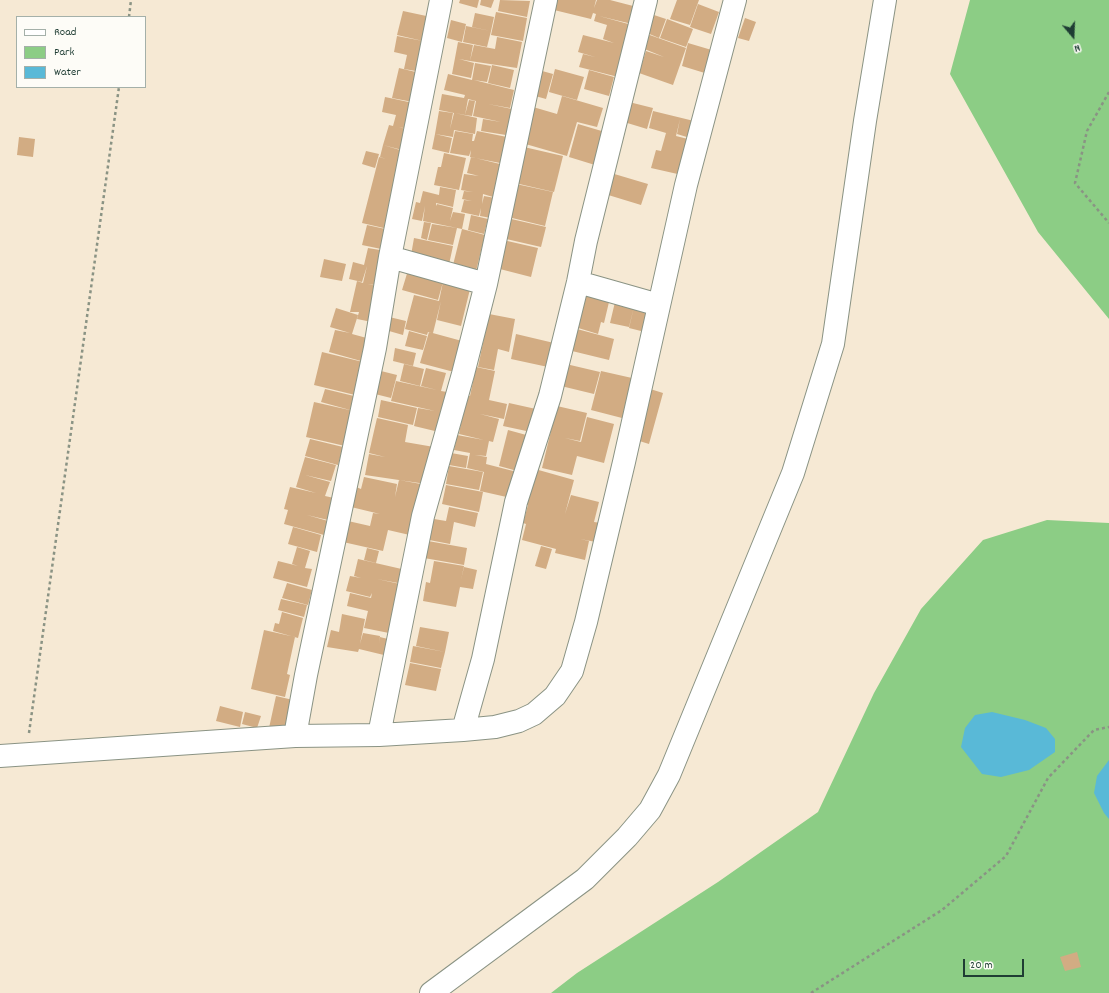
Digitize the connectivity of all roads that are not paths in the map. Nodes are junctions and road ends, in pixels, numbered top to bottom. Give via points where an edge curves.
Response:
1 (441, 0) edge
2 (546, 0) edge
3 (646, 0) edge
4 (735, 0) edge
5 (885, 0) edge
6 (390, 257) junction
7 (578, 282) junction
8 (486, 284) junction
9 (658, 305) junction
10 (463, 730) junction
11 (379, 735) junction
12 (296, 736) junction
13 (0, 756) edge
14 (431, 993) edge

1 - 6 street
2 - 8 street
3 - 7 street
4 - 9 street via 686,185
5 - 14 street via 833,344 793,473 669,775 650,810 627,837 584,879
6 - 8 street
6 - 12 street via 375,348
7 - 9 street
7 - 10 street via 550,396 516,502 483,659
8 - 11 street via 423,516
9 - 10 street via 624,462 572,672 555,696 534,714 495,727
10 - 11 street
11 - 12 street
12 - 13 street

